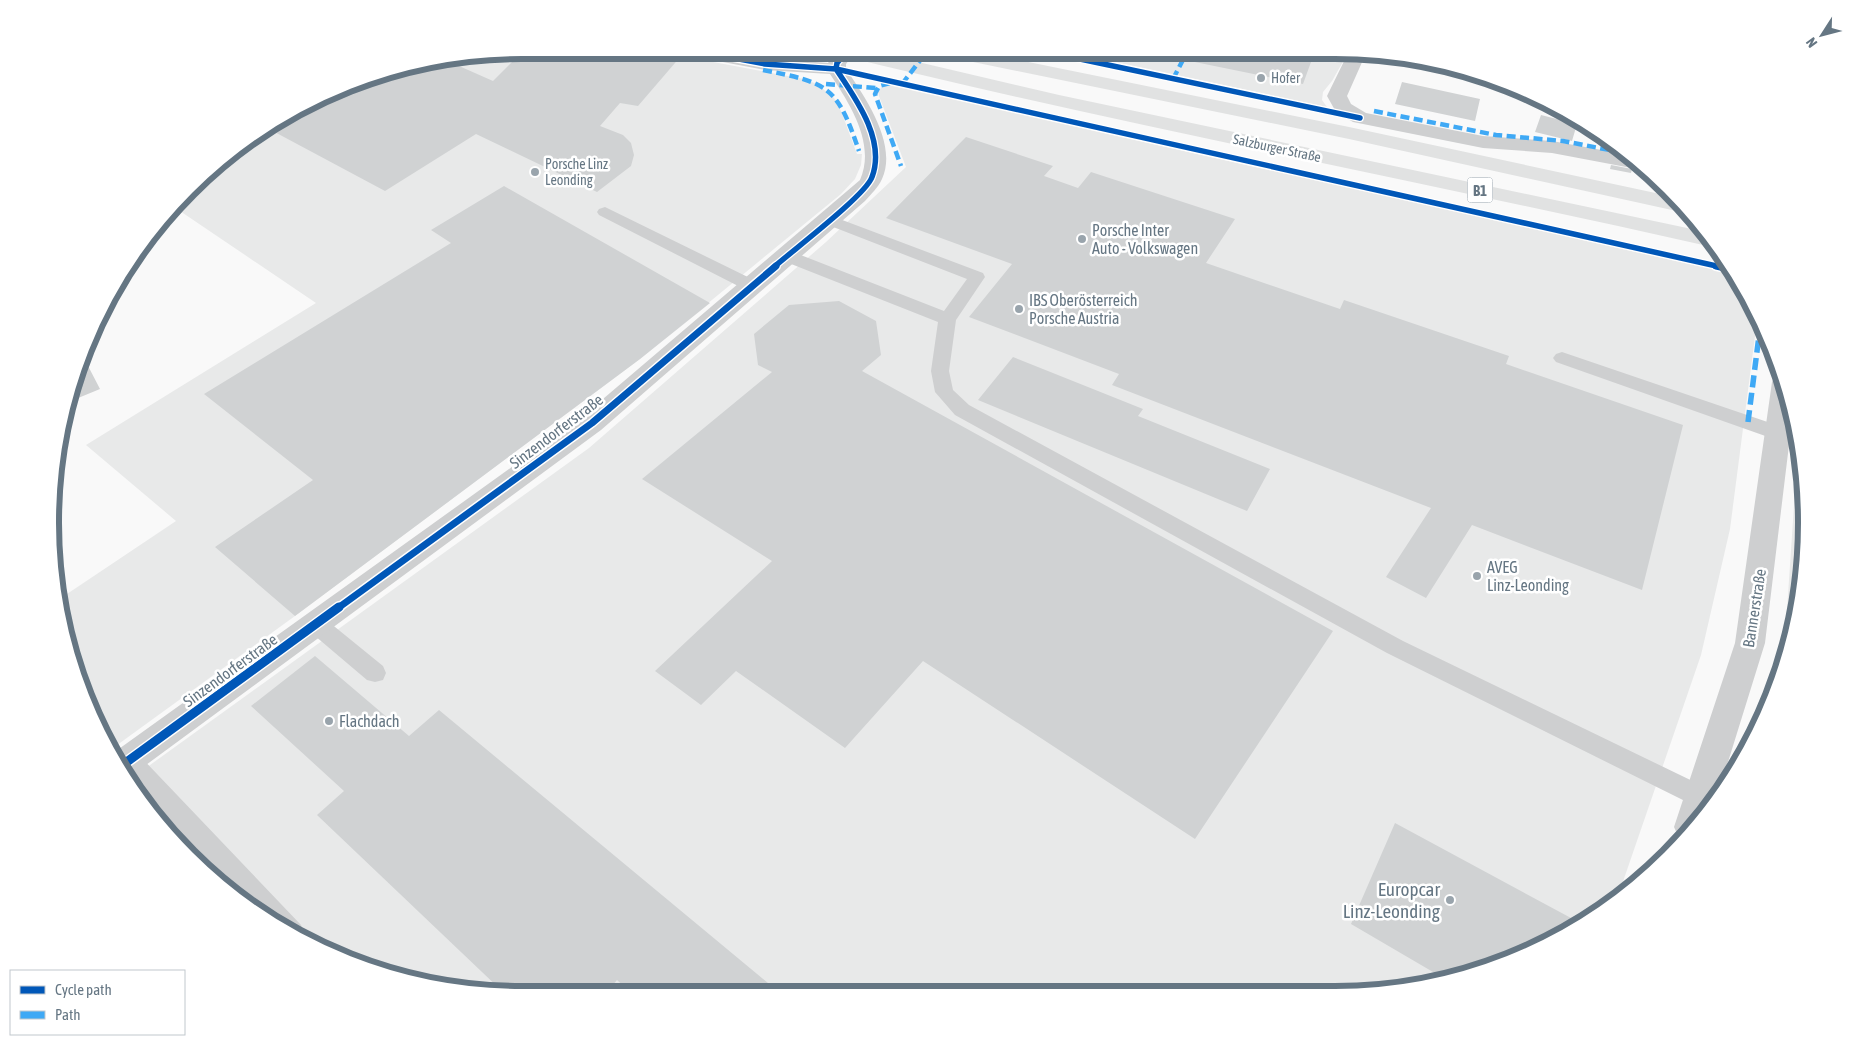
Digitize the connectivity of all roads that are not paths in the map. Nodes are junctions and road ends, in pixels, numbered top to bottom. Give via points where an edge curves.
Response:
1 (738, 59) edge
2 (808, 59) edge
3 (844, 59) edge
4 (863, 59) edge
5 (988, 59) edge
6 (1354, 60) edge
7 (1624, 161) edge
8 (1669, 202) edge
9 (605, 212) dead end
10 (829, 220) junction
11 (1700, 237) edge
12 (787, 256) junction
13 (752, 286) junction
14 (947, 319) junction
15 (1562, 358) dead end
16 (1782, 401) edge
17 (1778, 433) junction
18 (316, 624) junction
19 (375, 673) dead end
20 (126, 762) edge
21 (1701, 797) junction
22 (1696, 812) edge
23 (270, 911) edge

1 - 2 street, Salzburger Straße via 764,64
3 - 10 street, Sinzendorferstraße via 873,140 877,161 871,180
4 - 11 main road, Salzburger Straße / B1
5 - 8 main road, Salzburger Straße / B1
6 - 7 street via 1338,96 1343,108 1360,118 1483,142 1552,148
9 - 13 lane
10 - 12 street, Sinzendorferstraße
10 - 14 lane via 976,277
12 - 13 street, Sinzendorferstraße
12 - 14 lane
13 - 18 street, Sinzendorferstraße via 592,423
14 - 21 lane via 940,371 944,392 962,410 1396,647
15 - 17 lane
16 - 17 street, Bannerstraße
17 - 21 street, Bannerstraße via 1750,643
18 - 19 lane
18 - 20 street, Sinzendorferstraße
20 - 23 lane
21 - 22 street, Bannerstraße

